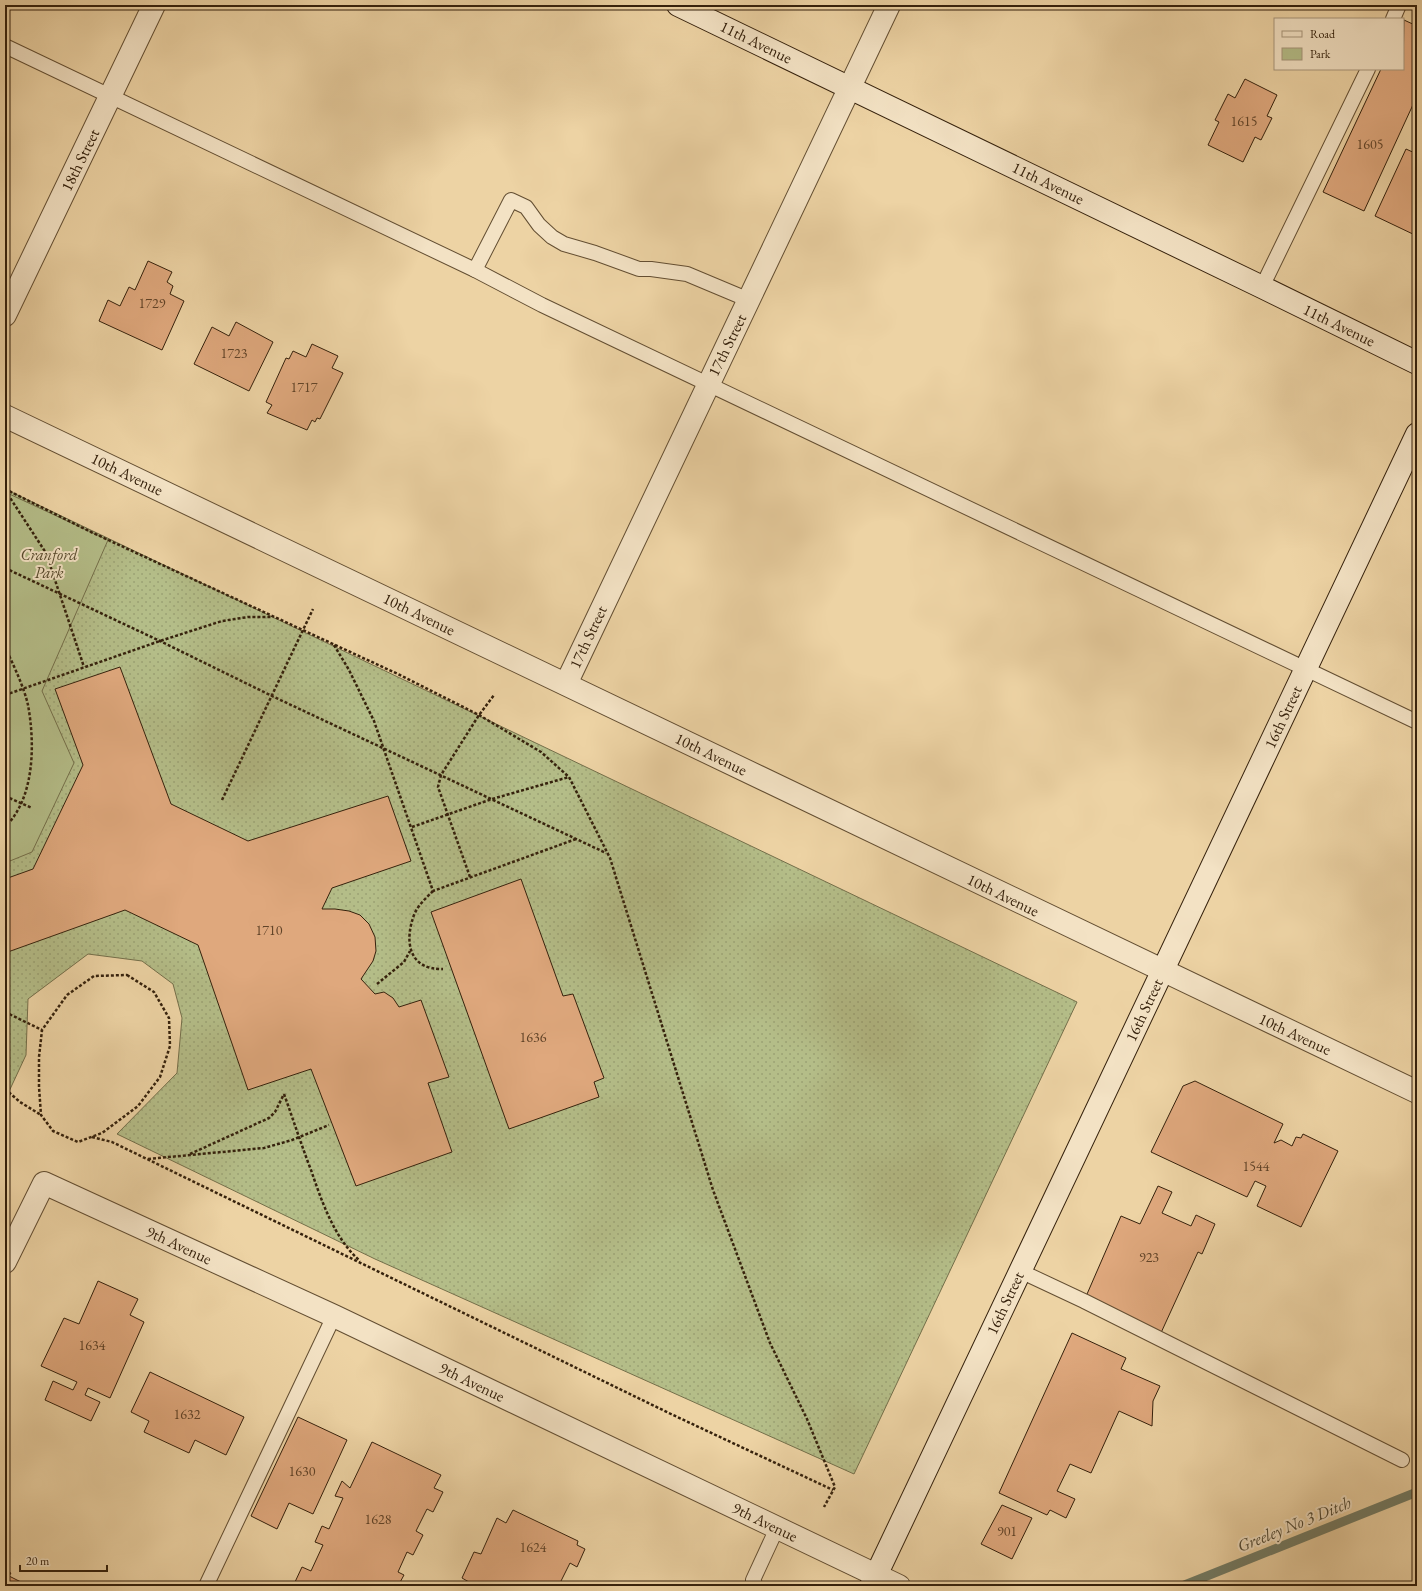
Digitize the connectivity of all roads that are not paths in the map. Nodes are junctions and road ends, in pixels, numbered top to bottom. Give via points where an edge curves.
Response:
1 (154, 5) edge
2 (678, 5) edge
3 (889, 5) edge
4 (1399, 5) edge
5 (1393, 18) edge
6 (5, 46) edge
7 (1368, 70) edge
8 (850, 88) junction
9 (110, 97) junction
10 (475, 270) junction
11 (1262, 287) junction
12 (749, 300) junction
13 (5, 315) edge
14 (1417, 363) edge
15 (709, 384) junction
16 (5, 416) edge
17 (1417, 434) edge
18 (1306, 668) junction
19 (566, 684) junction
20 (1417, 722) edge
21 (1162, 971) junction
22 (1417, 1092) edge
23 (5, 1262) edge
24 (1020, 1271) junction
25 (334, 1316) junction
26 (1402, 1460) dead end
27 (777, 1528) junction
28 (874, 1581) edge
29 (206, 1586) edge
30 (756, 1586) edge
31 (899, 1586) edge

1 - 9 street, 18th Street
2 - 8 street, 11th Avenue
3 - 8 street, 17th Street
4 - 5 lane
6 - 9 lane
7 - 11 lane
8 - 11 street, 11th Avenue
8 - 12 street, 17th Street
9 - 10 lane
9 - 13 street, 18th Street
10 - 12 lane via 511,200 526,206 552,237 564,244 639,269 687,274
10 - 15 lane via 542,305
11 - 14 street, 11th Avenue
12 - 15 street, 17th Street
15 - 18 lane
15 - 19 street, 17th Street
16 - 19 street, 10th Avenue
17 - 18 street, 16th Street
18 - 20 lane
18 - 21 street, 16th Street
19 - 21 street, 10th Avenue
21 - 22 street, 10th Avenue
21 - 24 street, 16th Street
23 - 25 street, 9th Avenue via 44,1183
24 - 26 lane
24 - 28 street, 16th Street
25 - 27 street, 9th Avenue
25 - 29 lane
27 - 28 street, 9th Avenue
27 - 30 lane via 753,1580
28 - 31 street, 9th Avenue

